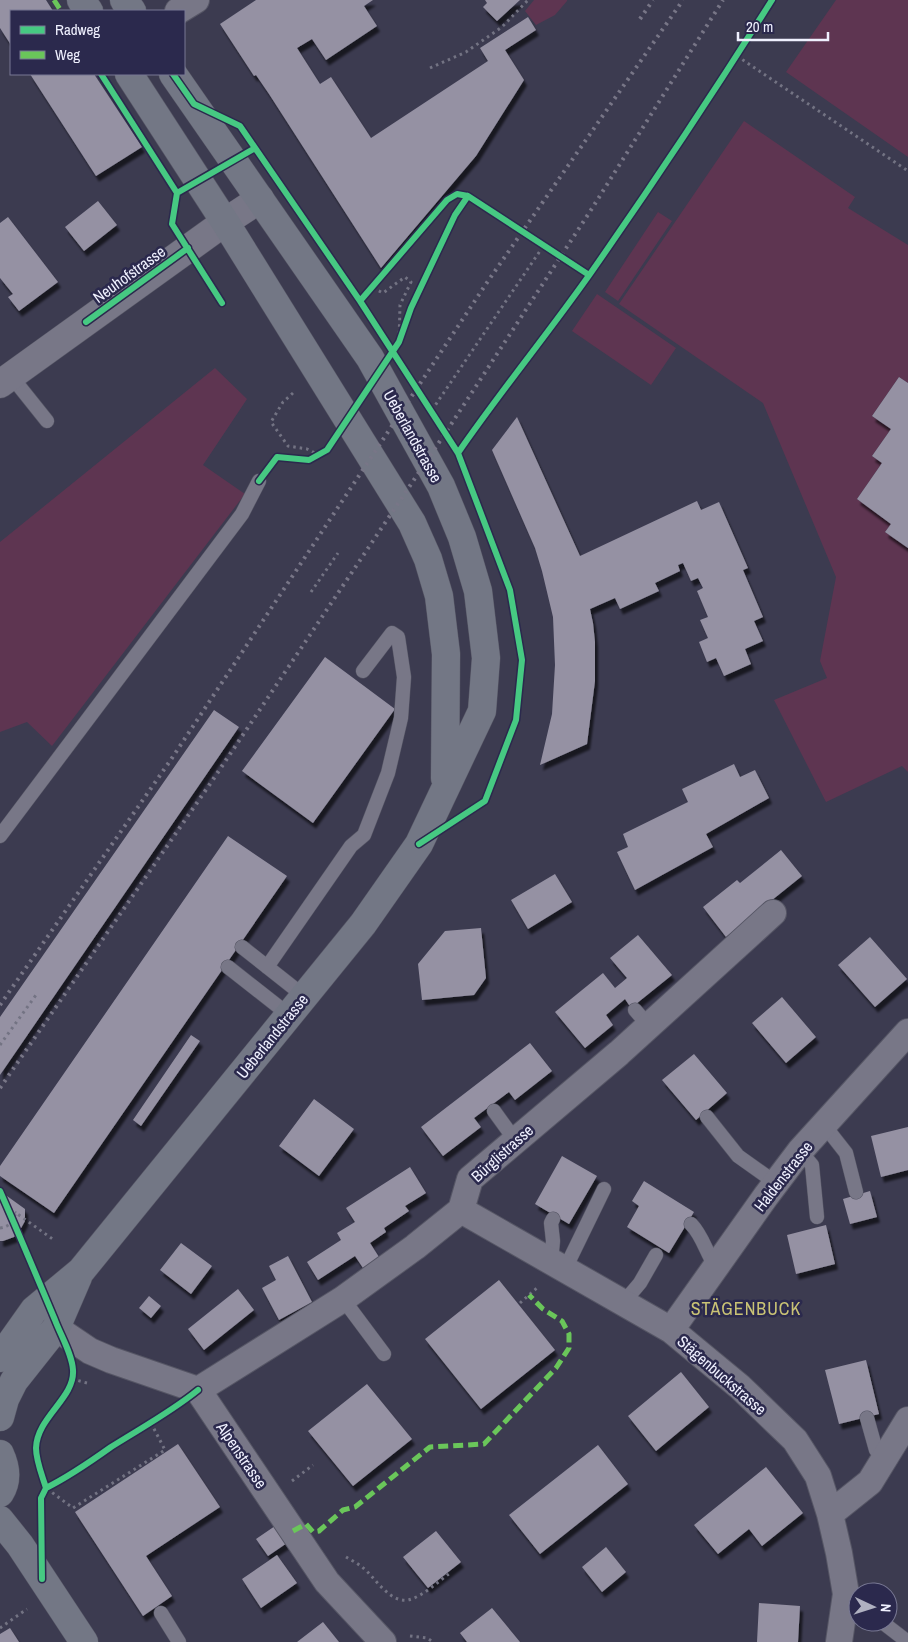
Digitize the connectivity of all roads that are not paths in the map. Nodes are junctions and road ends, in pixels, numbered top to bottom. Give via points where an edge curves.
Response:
1 (196, 0) edge
2 (180, 10) edge
3 (130, 75) edge
4 (174, 75) edge
5 (260, 199) junction
6 (225, 222) junction
7 (5, 380) edge
8 (47, 421) dead end
9 (259, 481) dead end
10 (362, 671) dead end
11 (445, 789) junction
12 (0, 836) edge
13 (773, 913) dead end
14 (242, 947) dead end
15 (228, 967) dead end
16 (267, 967) junction
17 (297, 1006) junction
18 (908, 1032) edge
19 (494, 1111) dead end
20 (707, 1117) dead end
21 (824, 1125) junction
22 (515, 1140) junction
23 (800, 1151) junction
24 (776, 1183) junction
25 (604, 1189) dead end
26 (856, 1192) dead end
27 (461, 1210) junction
28 (817, 1217) dead end
29 (553, 1220) dead end
30 (691, 1224) dead end
31 (656, 1255) dead end
32 (558, 1265) junction
33 (716, 1267) junction
34 (81, 1271) junction
35 (343, 1299) junction
36 (624, 1303) junction
37 (56, 1328) junction
38 (671, 1330) junction
39 (384, 1354) dead end
40 (0, 1358) edge
41 (198, 1390) junction
42 (0, 1417) edge
43 (867, 1418) dead end
44 (907, 1425) edge
45 (0, 1454) edge
46 (885, 1456) junction
47 (0, 1493) edge
48 (830, 1514) junction
49 (0, 1520) edge
50 (848, 1584) edge
51 (161, 1613) dead end
52 (848, 1613) edge
53 (895, 1632) edge
54 (393, 1640) edge
55 (84, 1642) edge
56 (180, 1642) edge
57 (840, 1642) edge
58 (908, 1642) edge

1 - 2 street
3 - 6 main road, Ueberlandstrasse
4 - 5 main road, Ueberlandstrasse
5 - 6 street, Neuhofstrasse
5 - 11 main road, Ueberlandstrasse via 370,358 441,486 462,537 478,591 486,658 482,711
6 - 7 street, Neuhofstrasse
6 - 11 main road, Ueberlandstrasse via 412,523 428,559 440,596 446,654
7 - 8 lane
9 - 12 lane via 242,514
10 - 16 lane via 392,633 398,637 404,677 401,718 388,773 364,835 351,846
11 - 17 main road, Ueberlandstrasse via 419,844 363,924
13 - 22 street, Bürglistrasse via 642,1018 619,1053
14 - 16 lane
15 - 17 lane
16 - 17 lane
17 - 34 main road, Ueberlandstrasse
18 - 21 street, Haldenstrasse
19 - 22 lane
20 - 24 lane via 738,1156
21 - 23 street, Haldenstrasse
21 - 26 lane via 846,1153
22 - 27 street, Bürglistrasse via 470,1179
23 - 24 street, Haldenstrasse
23 - 28 lane via 812,1166
24 - 33 street, Haldenstrasse
25 - 32 lane
27 - 32 street, Stägenbuckstrasse
27 - 35 street
29 - 32 lane
30 - 33 lane via 699,1232
31 - 36 lane
32 - 36 street, Stägenbuckstrasse
33 - 38 street, Haldenstrasse
34 - 37 main road, Ueberlandstrasse
34 - 40 main road, Ueberlandstrasse via 34,1310
35 - 39 lane
35 - 41 street
36 - 38 street, Stägenbuckstrasse
37 - 41 street via 90,1352
37 - 42 main road, Ueberlandstrasse via 14,1381
38 - 48 street, Stägenbuckstrasse via 740,1387 795,1440 818,1476
41 - 54 street, Alpenstrasse via 327,1582
43 - 46 lane via 876,1450
44 - 46 street
45 - 47 main road via 6,1477
46 - 48 street via 870,1482
48 - 50 street, Stägenbuckstrasse
49 - 55 main road via 20,1544
51 - 56 lane
52 - 57 street, Stägenbuckstrasse
53 - 58 lane

